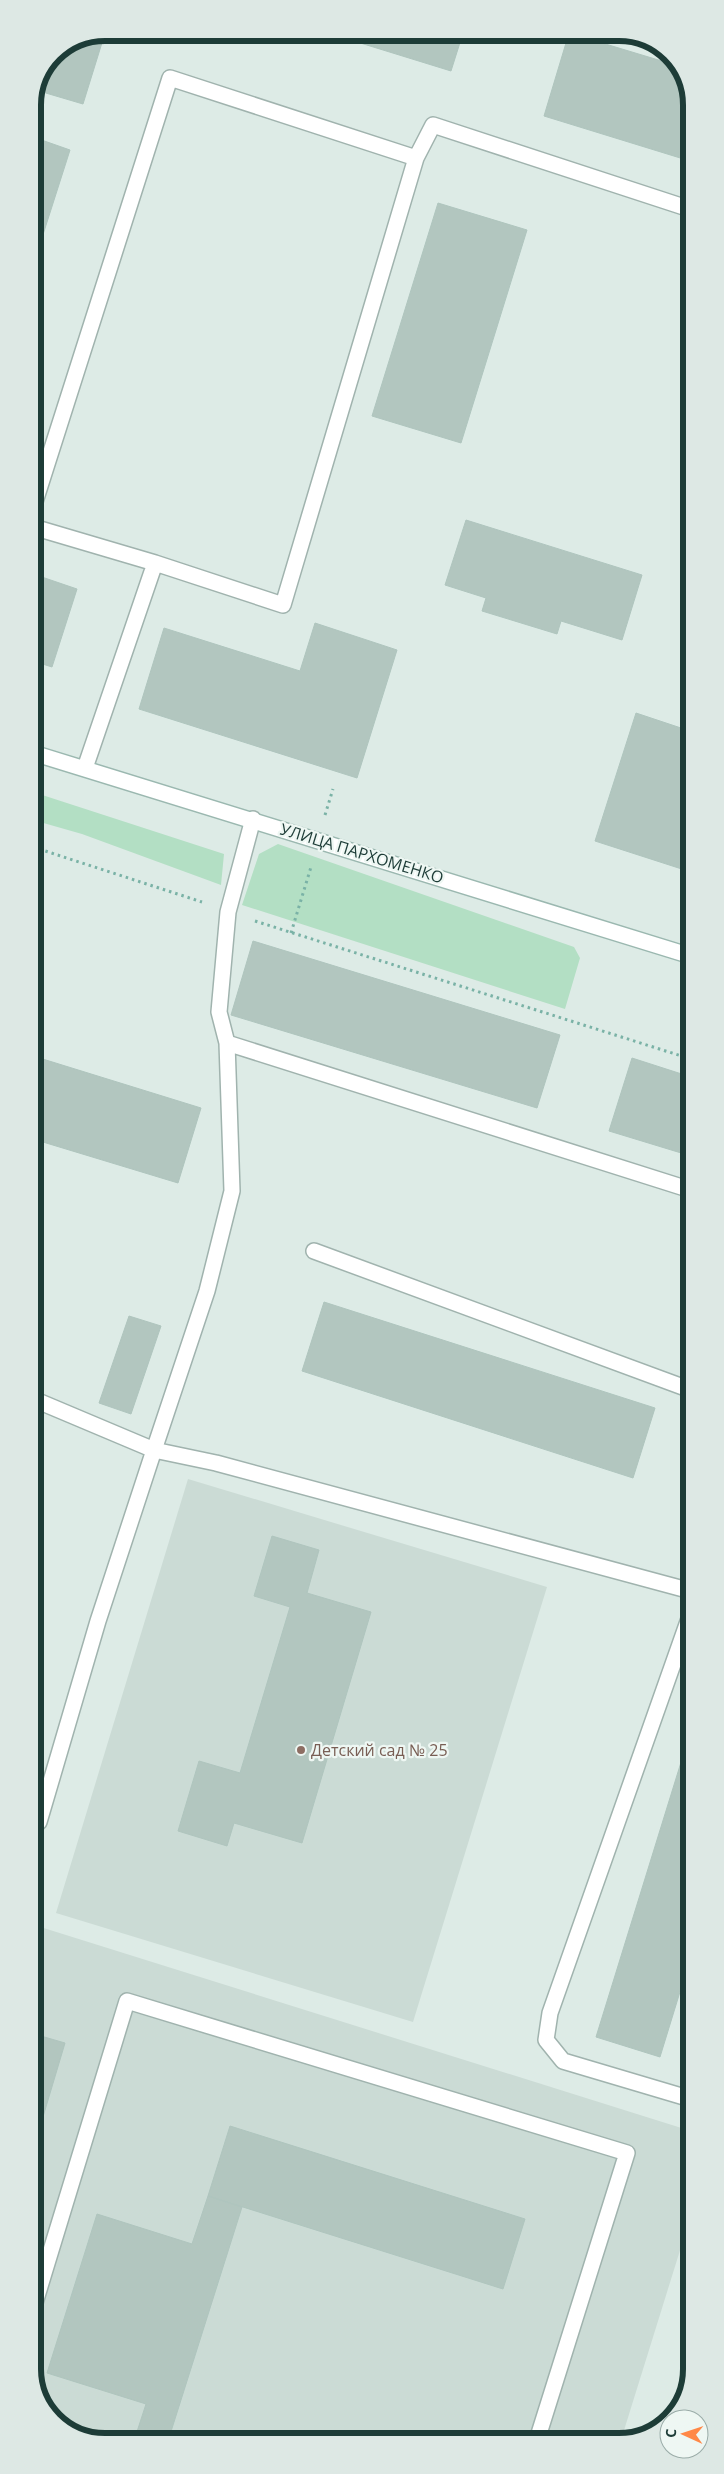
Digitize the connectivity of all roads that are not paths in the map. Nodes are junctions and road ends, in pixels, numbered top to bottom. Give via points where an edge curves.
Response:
1 (416, 158) junction
2 (683, 207) edge
3 (41, 483) edge
4 (41, 529) edge
5 (155, 563) junction
6 (41, 755) edge
7 (85, 768) junction
8 (253, 819) junction
9 (683, 953) edge
10 (227, 1043) junction
11 (683, 1187) edge
12 (314, 1251) dead end
13 (683, 1387) edge
14 (41, 1402) edge
15 (154, 1450) junction
16 (683, 1589) edge
17 (683, 1636) edge
18 (41, 1815) edge
19 (683, 2097) edge
20 (41, 2283) edge
21 (539, 2433) edge

1 - 2 street via 433,125
1 - 3 street via 170,78
1 - 5 street via 283,604
4 - 5 street
5 - 7 street
6 - 7 street, УЛИЦА ПАРХОМЕНКО
7 - 8 street, УЛИЦА ПАРХОМЕНКО
8 - 9 street, УЛИЦА ПАРХОМЕНКО
8 - 10 street via 228,912 219,1012
10 - 11 street
10 - 15 street via 232,1191 206,1291
12 - 13 street
14 - 15 street
15 - 16 street via 225,1466
15 - 18 street via 98,1621
17 - 19 street via 550,2013 546,2040 562,2062
20 - 21 street via 127,2001 627,2153

